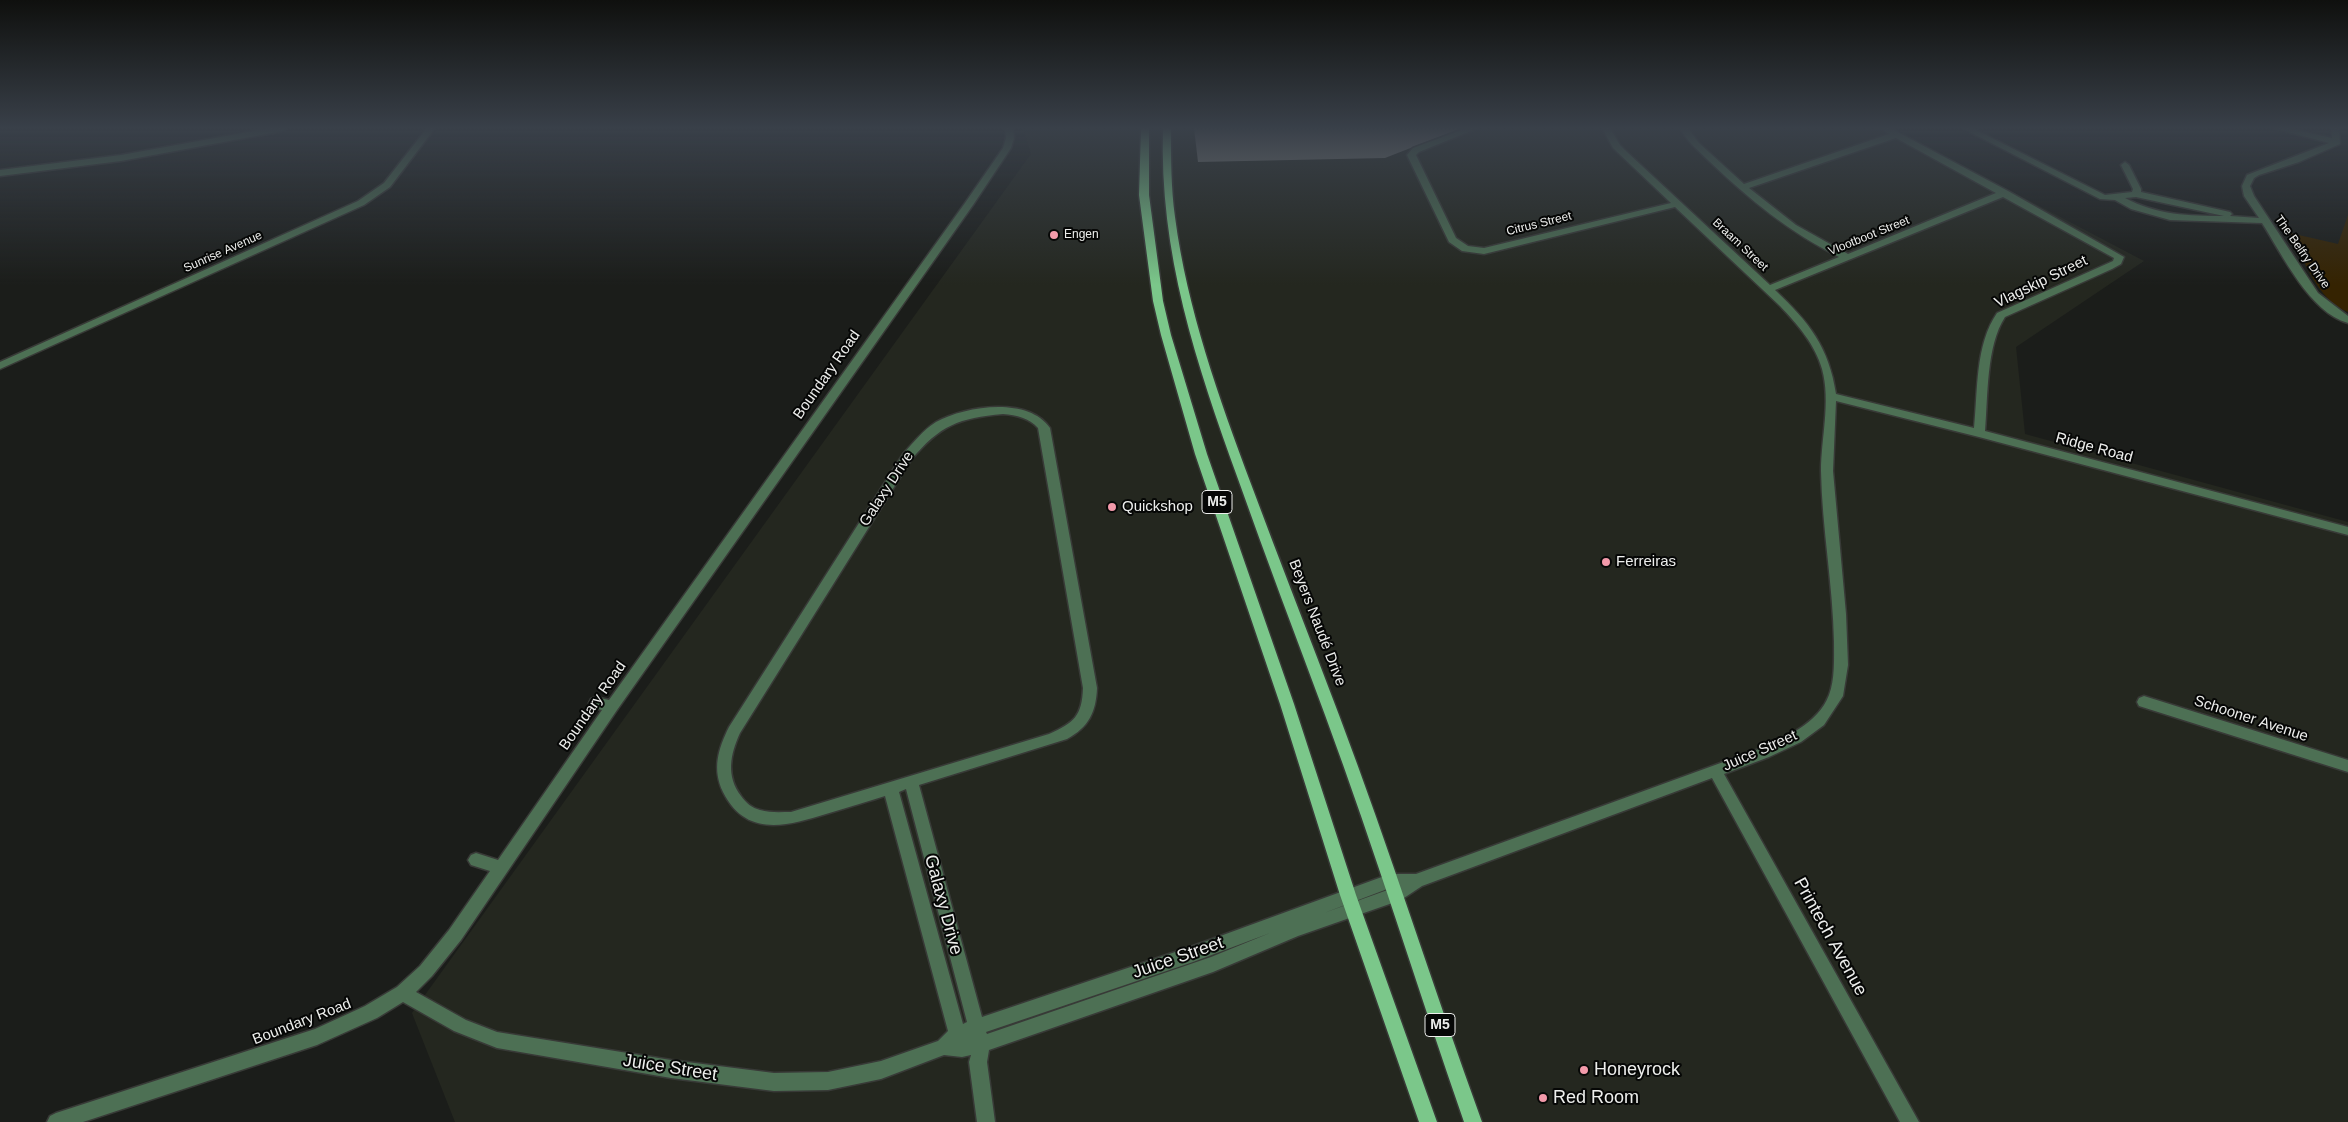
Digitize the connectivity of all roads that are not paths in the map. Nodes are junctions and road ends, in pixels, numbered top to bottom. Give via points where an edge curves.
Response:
1 (391, 180) edge
2 (985, 180) edge
3 (1144, 180) edge
4 (1167, 180) edge
5 (1423, 180) edge
6 (1651, 180) edge
7 (1733, 180) edge
8 (1763, 180) edge
9 (1981, 180) edge
10 (2070, 180) edge
11 (2133, 180) edge
12 (2249, 180) edge
13 (1741, 188) junction
14 (2005, 193) junction
15 (2136, 194) junction
16 (2116, 198) junction
17 (1676, 204) junction
18 (2242, 218) junction
19 (2266, 221) junction
20 (1849, 258) junction
21 (1769, 289) junction
22 (2348, 320) edge
23 (0, 366) edge
24 (1831, 396) junction
25 (1979, 433) junction
26 (2348, 531) edge
27 (2144, 702) dead end
28 (596, 703) dead end
29 (612, 706) junction
30 (2348, 766) edge
31 (1715, 771) junction
32 (911, 780) junction
33 (890, 787) junction
34 (476, 860) dead end
35 (502, 868) junction
36 (1393, 888) junction
37 (1350, 903) junction
38 (403, 993) junction
39 (977, 1026) junction
40 (959, 1042) junction
41 (981, 1044) junction
42 (978, 1062) junction
43 (56, 1122) edge
44 (986, 1122) edge
45 (1428, 1122) edge
46 (1473, 1122) edge
47 (1910, 1122) edge

1 - 23 street, Sunrise Avenue via 360,203
2 - 29 street, Boundary Road
3 - 37 main road, M5 via 1158,301 1166,335 1207,472 1287,704
4 - 36 main road, Beyers Naudé Drive / M5 via 1181,284 1216,401
5 - 17 street, Citrus Street via 1452,240 1466,249 1484,251
6 - 17 street, Braam Street
7 - 13 street
8 - 13 street
9 - 14 street
10 - 16 street via 2103,197
11 - 15 street
12 - 19 street, The Belfry Drive via 2246,186 2249,196
13 - 20 street via 1807,238
14 - 20 street, Vlootboot Street
14 - 25 street, Vlagskip Street via 2115,253 2120,259 1996,320 1989,340
15 - 16 street
15 - 18 street
16 - 18 street via 2159,217
17 - 21 street, Braam Street
18 - 19 street
19 - 22 street, The Belfry Drive via 2314,294
20 - 21 street, Vlootboot Street
21 - 24 street, Braam Street via 1800,321 1816,344 1827,369
24 - 25 street, Ridge Road
24 - 31 street, Juice Street via 1827,471 1840,614 1841,665 1836,696 1819,721 1796,738
25 - 26 street, Ridge Road
27 - 30 street, Schooner Avenue
28 - 29 street
29 - 35 street, Boundary Road
31 - 36 street, Juice Street
31 - 47 street, Printech Avenue
32 - 33 street, Galaxy Drive
32 - 33 street, Galaxy Drive via 1053,739 1079,724 1090,706 1090,688 1044,428 1020,412 1003,410 958,416 944,422 915,446 734,731 725,751 725,781 732,798 751,815 771,819 792,818
32 - 39 street, Galaxy Drive
33 - 40 street, Galaxy Drive
34 - 35 street
35 - 38 street, Boundary Road via 426,972
36 - 37 street, Juice Street
36 - 46 main road, Beyers Naudé Drive / M5
37 - 39 street, Juice Street via 1281,922
37 - 41 street, Juice Street via 1213,964
37 - 45 main road, M5
38 - 40 street, Juice Street via 455,1024 497,1040 671,1069 774,1082 852,1077
38 - 43 street, Boundary Road via 371,1012 317,1036
39 - 40 street, Juice Street
39 - 41 street, Galaxy Drive
40 - 41 street, Juice Street
40 - 42 street
41 - 42 street
42 - 44 street

